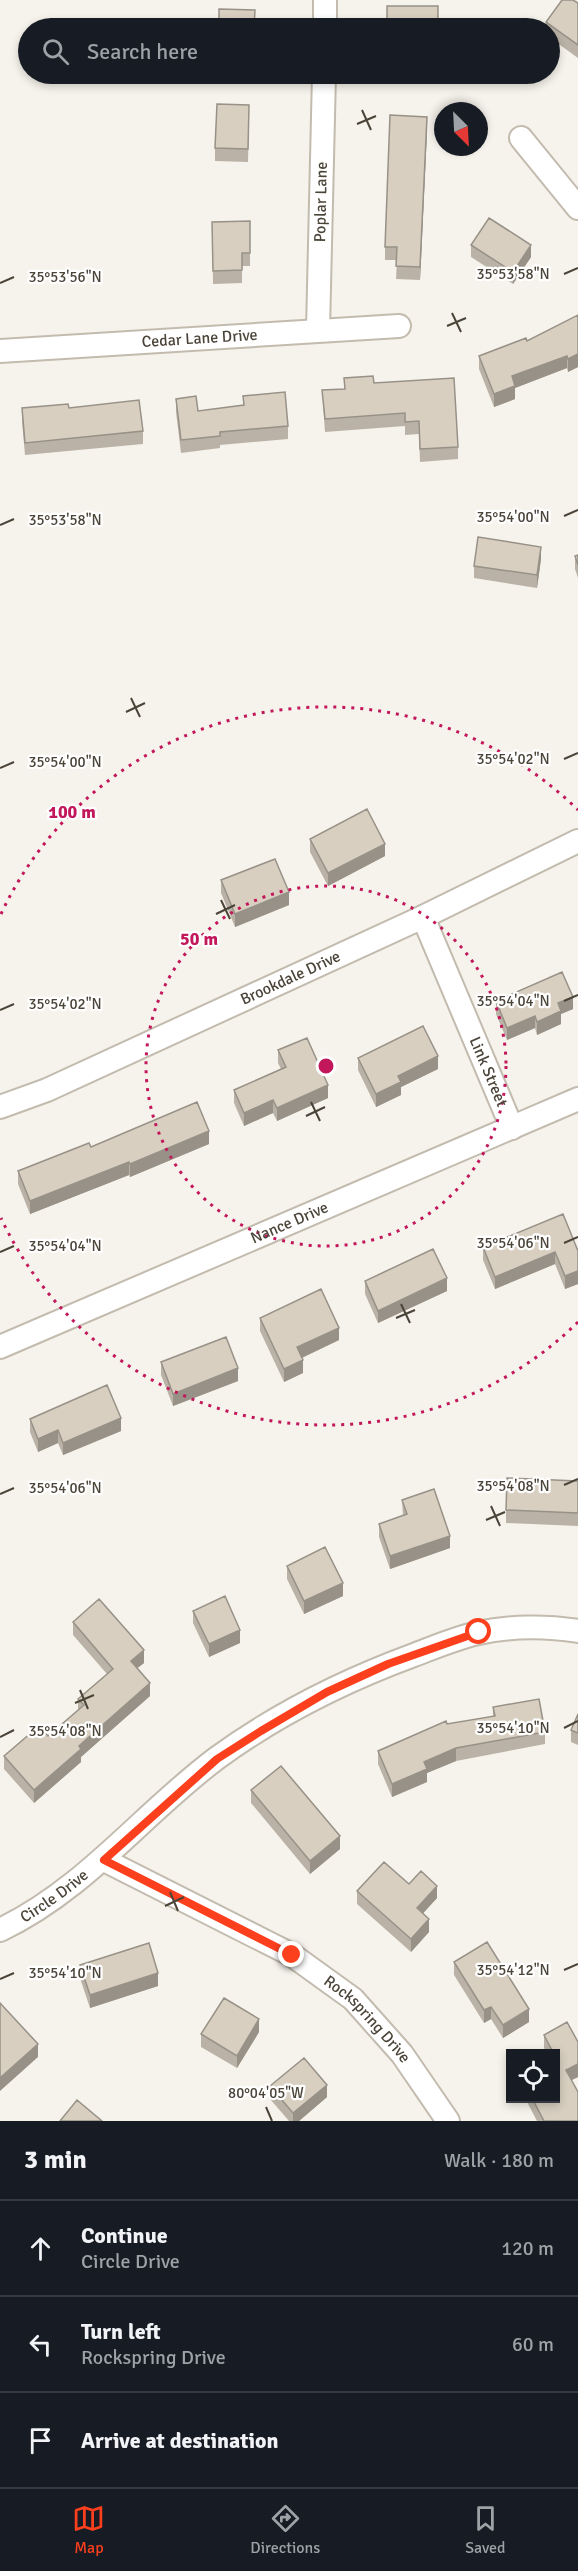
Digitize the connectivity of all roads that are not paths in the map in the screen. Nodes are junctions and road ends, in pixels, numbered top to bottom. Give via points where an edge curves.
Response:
1 (325, 0) edge
2 (325, 18) edge
3 (324, 84) edge
4 (521, 138) dead end
5 (578, 208) edge
6 (399, 326) dead end
7 (318, 330) junction
8 (0, 351) edge
9 (578, 841) edge
10 (423, 917) junction
11 (578, 1099) edge
12 (0, 1107) edge
13 (513, 1128) junction
14 (0, 1347) edge
15 (578, 1631) edge
16 (104, 1860) junction
17 (0, 1930) edge
18 (448, 2121) edge

1 - 2 street
3 - 7 street, Poplar Lane
4 - 5 street
6 - 7 street, Cedar Lane Drive
7 - 8 street, Cedar Lane Drive
9 - 10 street, Brookdale Drive
10 - 12 street, Brookdale Drive via 47,1090
10 - 13 street, Link Street
11 - 13 street, Nance Drive
13 - 14 street, Nance Drive
15 - 16 street, Circle Drive via 519,1628 479,1632 388,1664 327,1692 217,1759
16 - 17 street, Circle Drive via 69,1889
16 - 18 street, Rockspring Drive via 292,1955 353,1999 402,2054

